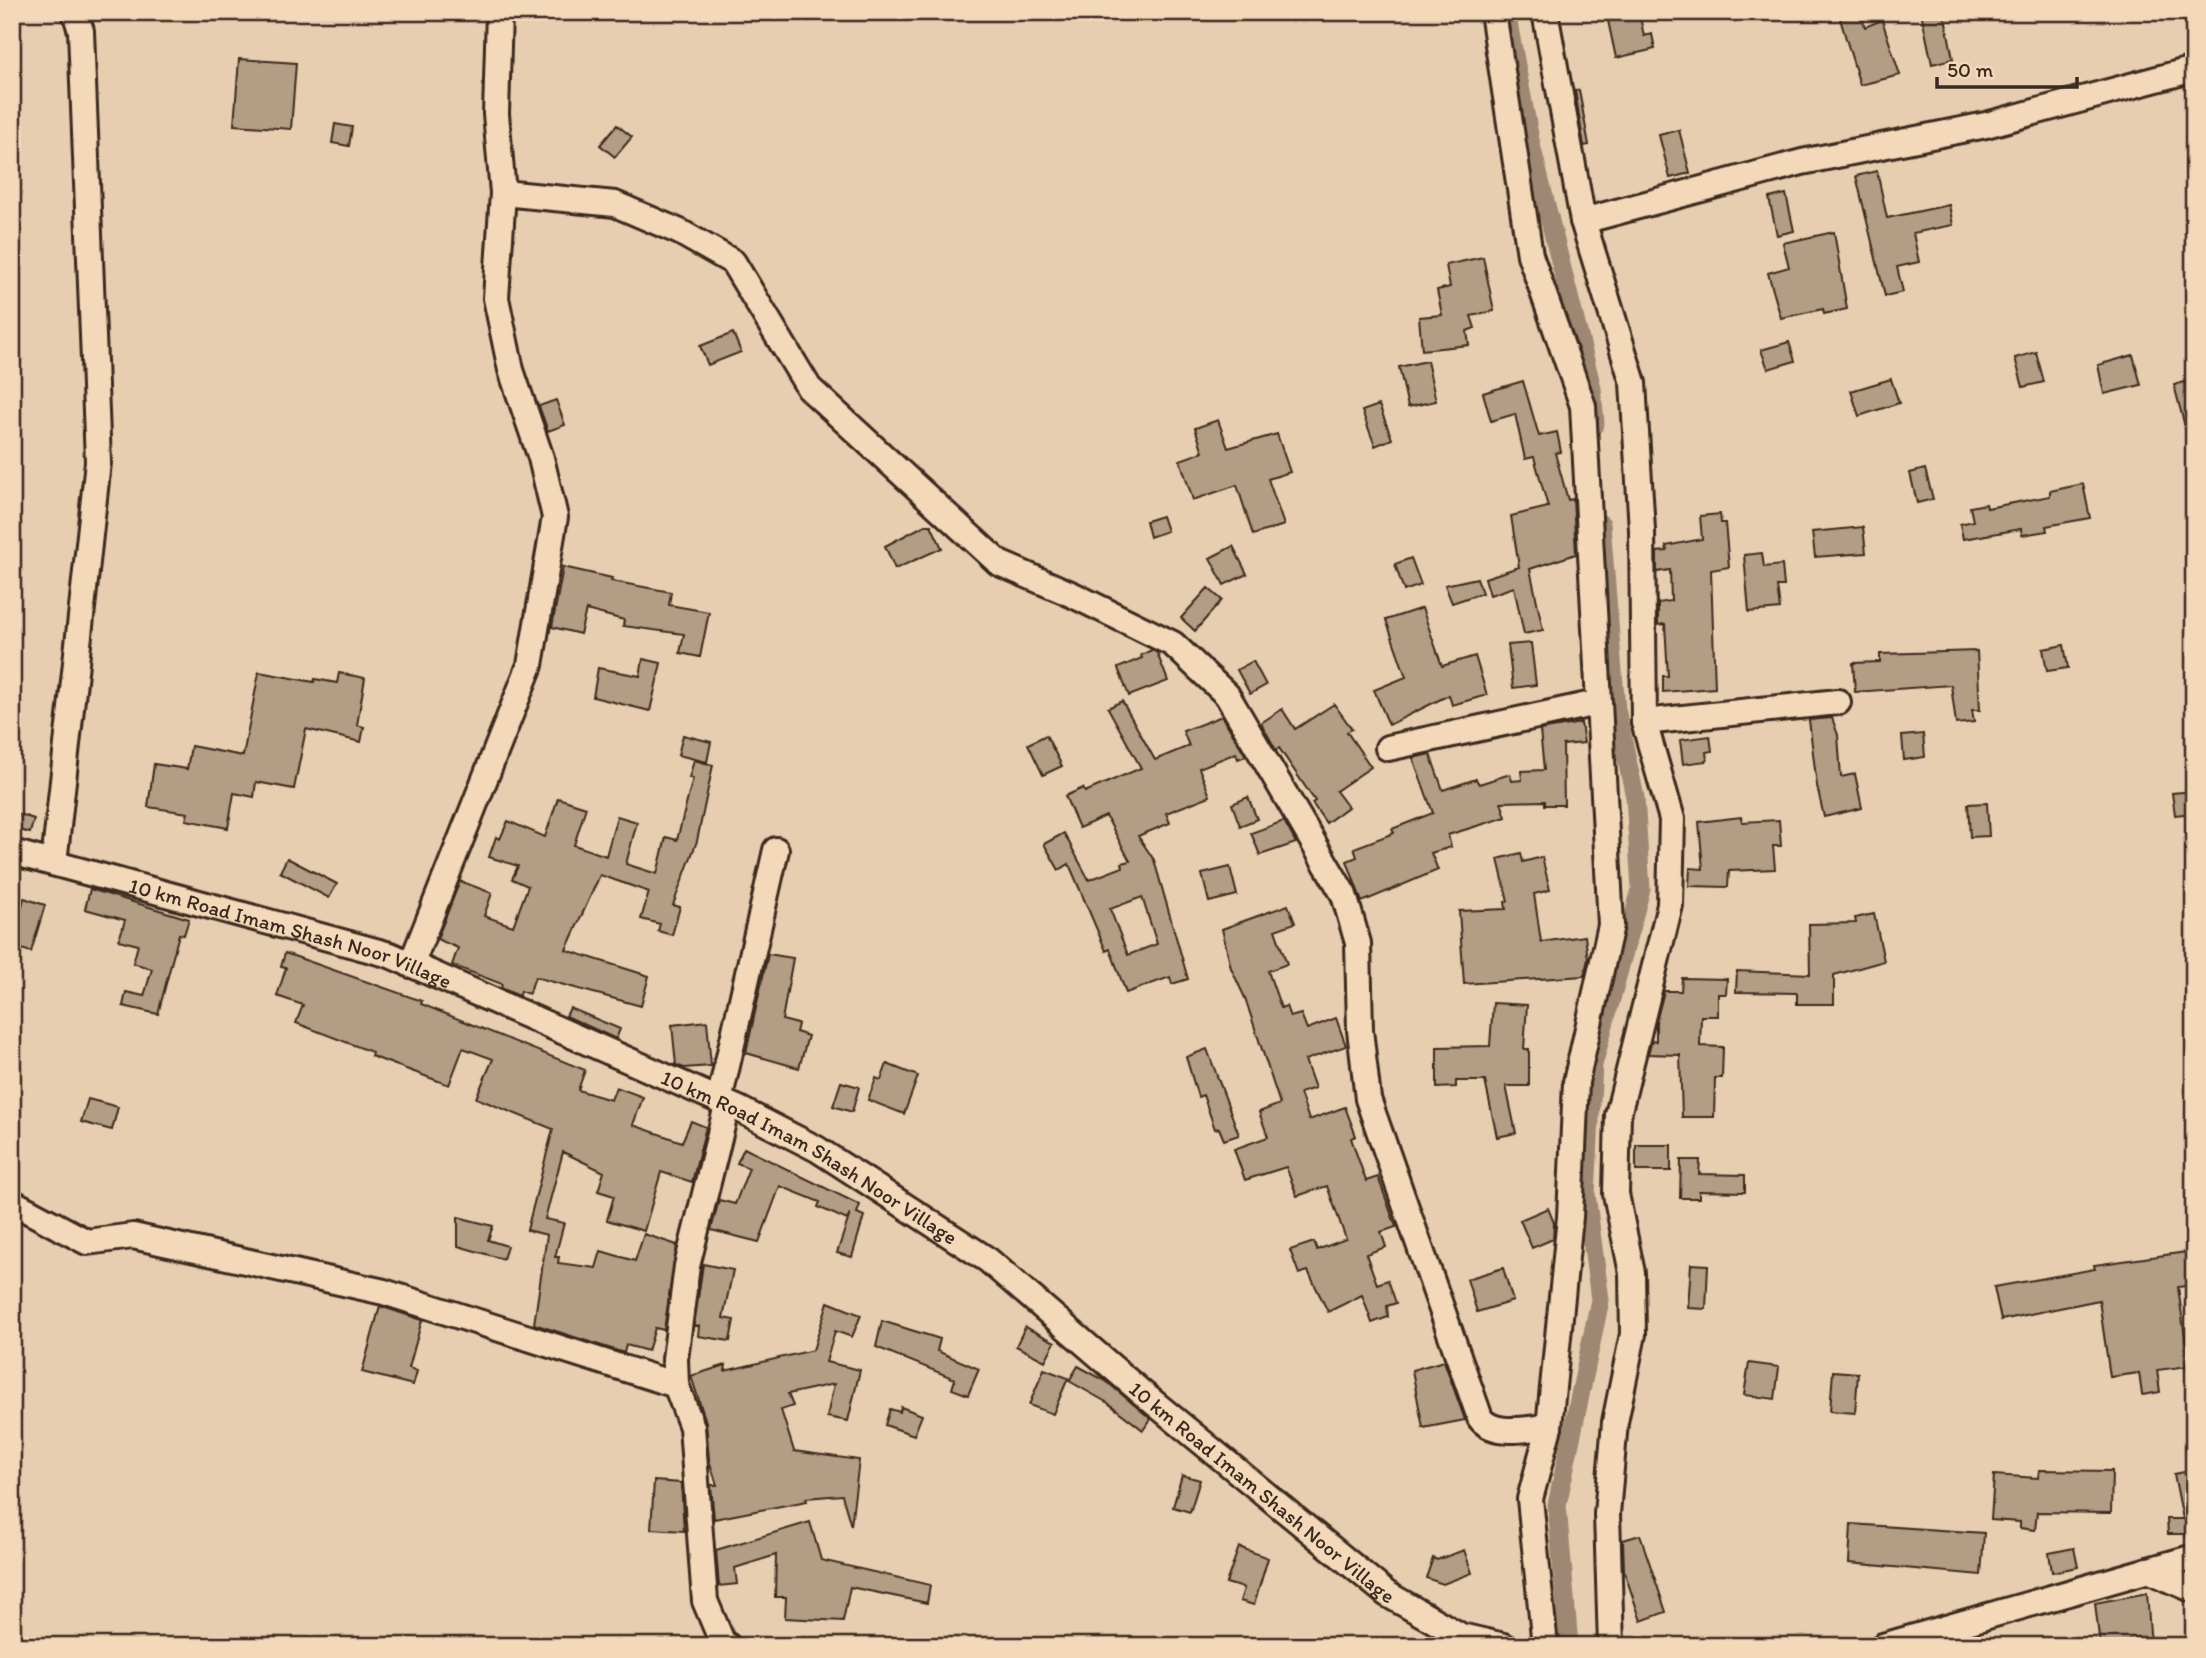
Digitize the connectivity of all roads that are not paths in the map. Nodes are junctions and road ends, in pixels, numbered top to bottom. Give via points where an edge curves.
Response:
1 (75, 12) edge
2 (499, 12) edge
3 (1493, 12) edge
4 (1545, 12) edge
5 (2194, 69) edge
6 (503, 193) junction
7 (1583, 221) junction
8 (1838, 702) dead end
9 (1597, 703) junction
10 (1644, 722) junction
11 (1388, 748) dead end
12 (776, 850) dead end
13 (12, 852) edge
14 (54, 863) junction
15 (411, 965) junction
16 (723, 1103) junction
17 (12, 1202) edge
18 (676, 1385) junction
19 (1549, 1427) junction
20 (2194, 1557) edge
21 (2148, 1570) junction
22 (2194, 1590) edge
23 (728, 1646) edge
24 (1504, 1646) edge
25 (1545, 1646) edge
26 (1611, 1646) edge
27 (1883, 1646) edge

1 - 14 street via 81,31 98,463
2 - 6 street via 496,114
3 - 9 street via 1530,255 1583,406
4 - 7 street
5 - 7 street via 1986,125 1802,162
6 - 15 street via 496,299 511,370 541,458 555,517 530,666
6 - 19 street via 615,204 680,232 733,262 809,388 999,564 1173,644 1227,695 1344,895 1358,943 1360,1030 1368,1100 1480,1418 1496,1429
7 - 10 street via 1633,383 1642,530
8 - 10 street
9 - 11 street
9 - 19 street via 1611,925 1576,1082 1570,1217
10 - 26 street via 1671,819 1670,905 1618,1115 1616,1194 1632,1273 1633,1334 1615,1422 1607,1514
12 - 16 street
13 - 14 street, 10 km Road Imam Shash Noor Village
14 - 15 street, 10 km Road Imam Shash Noor Village via 390,955
15 - 16 street, 10 km Road Imam Shash Noor Village
16 - 18 street via 687,1266
16 - 24 street, 10 km Road Imam Shash Noor Village via 817,1149 988,1260 1140,1392 1387,1594 1461,1636
17 - 18 street via 87,1242 133,1236 384,1292
18 - 23 street via 692,1427 705,1601 723,1644
19 - 25 street via 1530,1499
20 - 21 street
21 - 22 street
21 - 27 street

